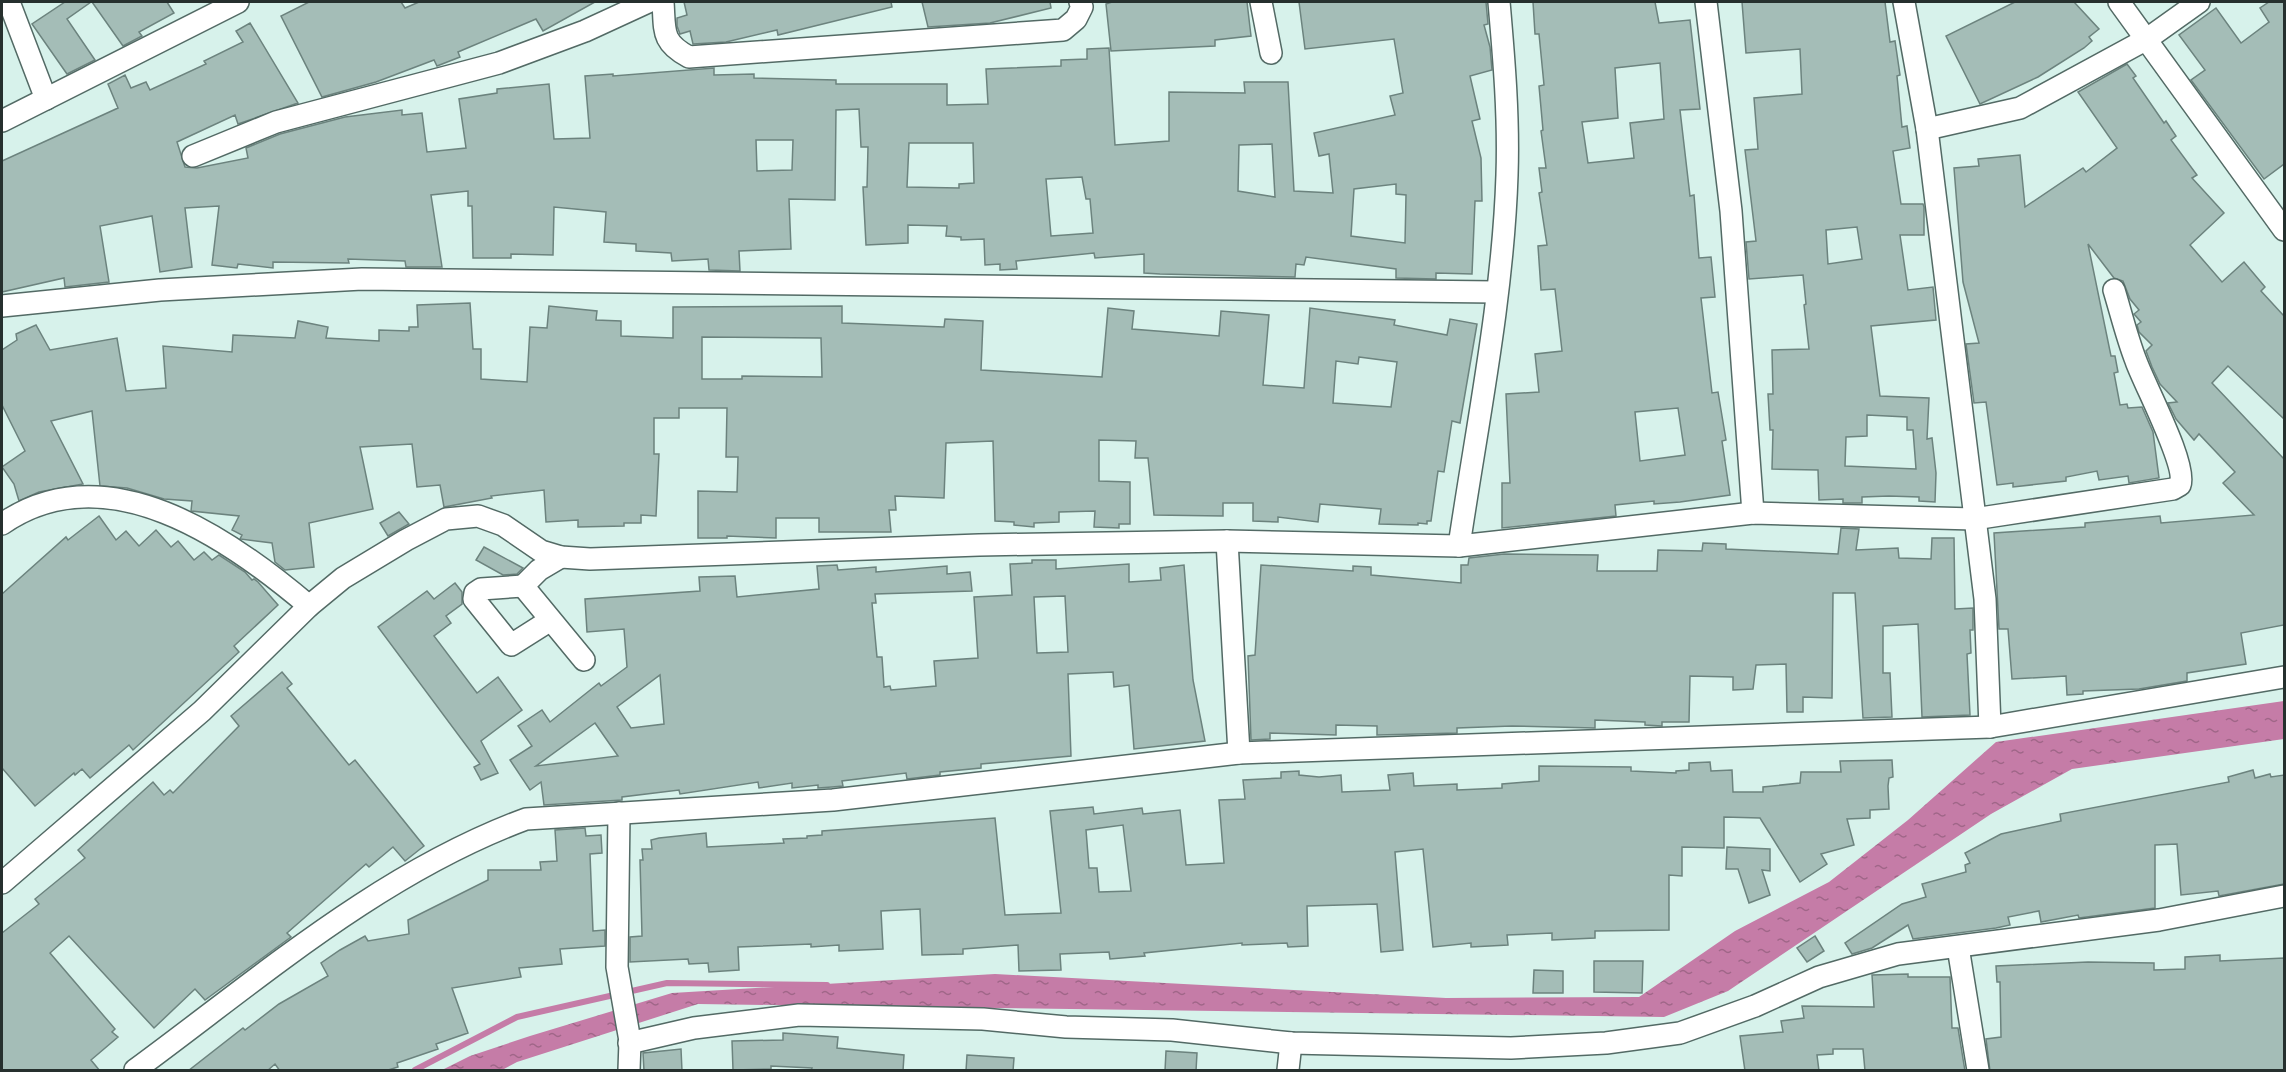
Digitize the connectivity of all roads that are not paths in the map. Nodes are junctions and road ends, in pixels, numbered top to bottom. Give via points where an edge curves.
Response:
1 (9, 2) edge
2 (238, 2) edge
3 (648, 2) edge
4 (663, 2) edge
5 (1080, 2) edge
6 (1261, 2) edge
7 (1499, 2) edge
8 (1706, 2) edge
9 (1904, 2) edge
10 (2119, 2) edge
11 (2199, 2) edge
12 (2147, 39) junction
13 (1271, 53) dead end
14 (46, 99) junction
15 (2, 121) edge
16 (1927, 129) junction
17 (193, 156) dead end
18 (2284, 230) edge
19 (2114, 290) dead end
20 (1496, 292) junction
21 (2, 306) edge
22 (1753, 513) junction
23 (1974, 519) junction
24 (2, 524) edge
25 (1227, 541) junction
26 (1459, 546) junction
27 (561, 557) junction
28 (523, 586) junction
29 (309, 606) junction
30 (549, 621) junction
31 (584, 660) dead end
32 (2284, 677) edge
33 (1990, 727) junction
34 (1239, 753) junction
35 (619, 813) junction
36 (2, 884) edge
37 (2284, 896) edge
38 (1958, 947) junction
39 (629, 1042) junction
40 (1292, 1044) junction
41 (135, 1071) edge
42 (629, 1071) edge
43 (1288, 1071) edge
44 (1978, 1071) edge

1 - 14 street
2 - 14 street
3 - 17 street via 499,63 276,123
4 - 5 street via 665,36 670,45 689,57 1063,30 1076,19 1082,7
6 - 13 street
7 - 20 street via 1507,175
8 - 22 street via 1731,211
9 - 16 street
10 - 12 street
11 - 12 street
12 - 16 street via 2020,108
12 - 18 street
14 - 15 street
16 - 23 street
19 - 23 street via 2136,361 2177,458 2183,478 2180,485
20 - 21 street via 362,279 160,290
20 - 26 street
22 - 23 street
22 - 26 street
23 - 33 street via 1986,599
24 - 29 street via 39,505 79,498 118,500 155,508 230,545
25 - 26 street
25 - 27 street
25 - 34 street
27 - 28 street via 539,570
27 - 29 street via 541,551 503,525 478,516 446,519 343,578
28 - 30 street
28 - 30 street via 481,589 474,599 511,645
29 - 36 street via 202,711
30 - 31 street
32 - 33 street
33 - 34 street
34 - 35 street via 833,800
35 - 39 street via 617,967
35 - 41 street via 526,819 429,862 340,918
37 - 38 street via 2159,920
38 - 40 street via 1877,959 1818,977 1710,1023 1650,1039 1511,1048
38 - 44 street
39 - 40 street via 694,1028 798,1015 983,1019 1066,1027 1172,1030
39 - 42 street
40 - 43 street

